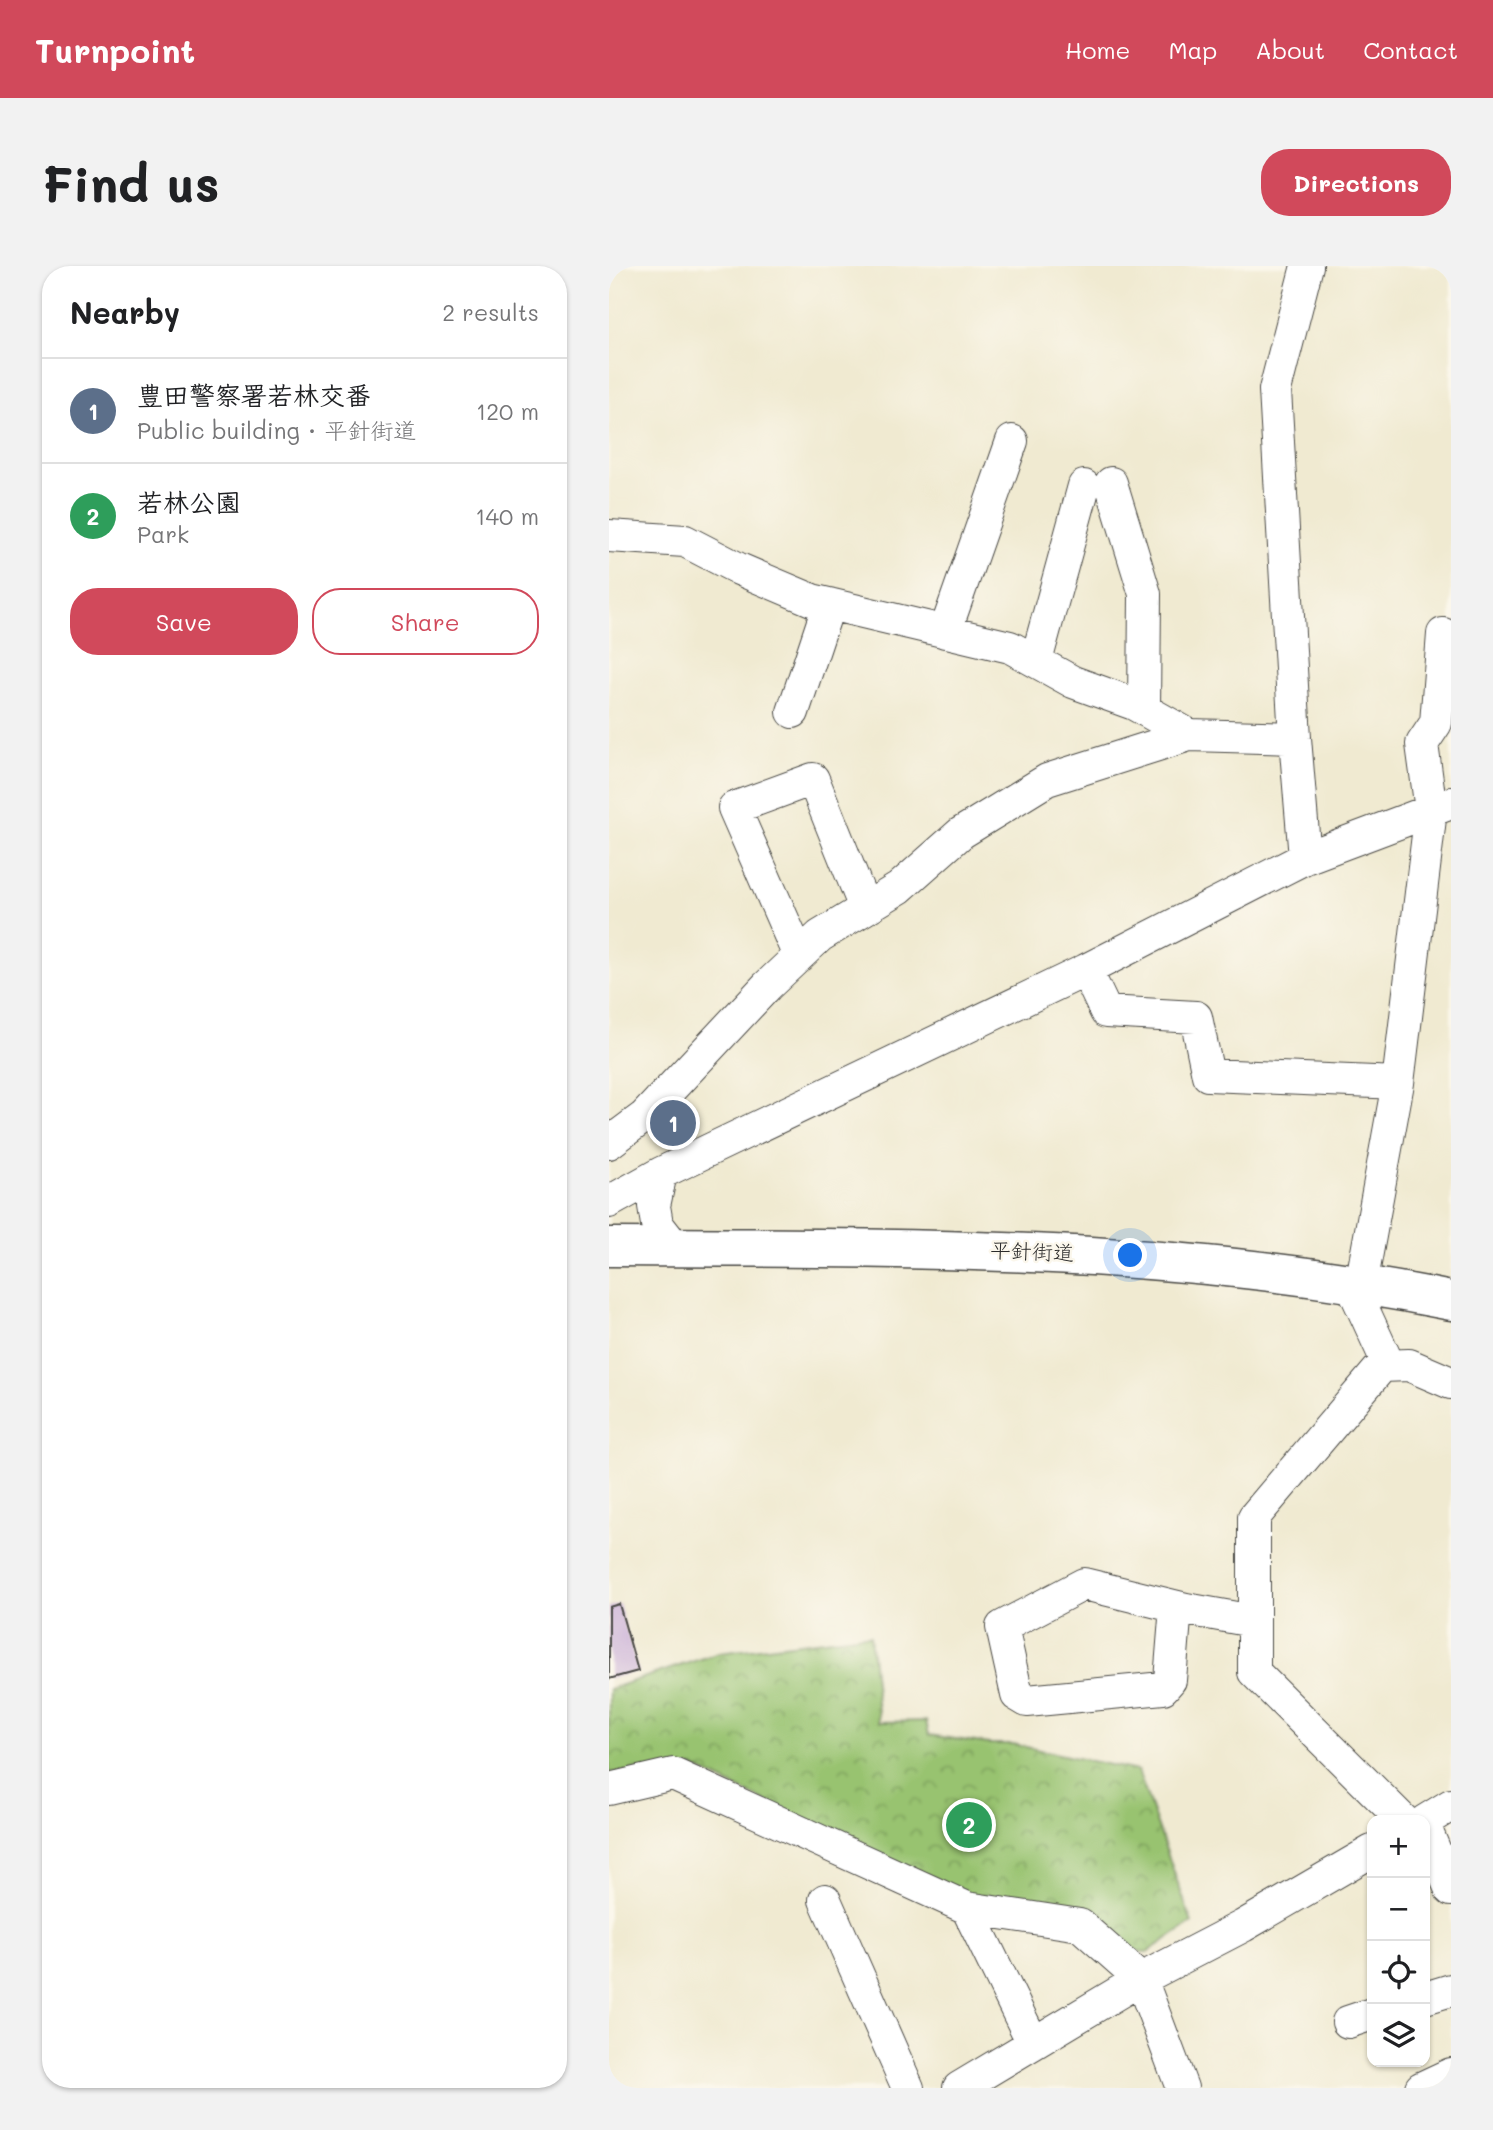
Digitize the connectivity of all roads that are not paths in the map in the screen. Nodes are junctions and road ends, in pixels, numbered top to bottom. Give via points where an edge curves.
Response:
1 (1307, 266) edge
2 (1012, 441) dead end
3 (609, 537) edge
4 (829, 604) junction
5 (945, 632) junction
6 (1443, 634) dead end
7 (1036, 662) junction
8 (1144, 710) junction
9 (793, 712) dead end
10 (1189, 735) junction
11 (1295, 738) junction
12 (1441, 806) edge
13 (1305, 858) junction
14 (865, 908) junction
15 (799, 956) junction
16 (1086, 970) junction
17 (1398, 1083) junction
18 (609, 1143) edge
19 (661, 1173) junction
20 (609, 1202) edge
21 (609, 1247) edge
22 (675, 1247) junction
23 (1357, 1284) junction
24 (1451, 1301) edge
25 (1382, 1366) junction
26 (1451, 1383) edge
27 (1176, 1607) junction
28 (1253, 1621) junction
29 (609, 1788) edge
30 (1451, 1805) edge
31 (1398, 1815) edge
32 (1430, 1818) edge
33 (1430, 1839) edge
34 (1367, 1854) edge
35 (1451, 1890) edge
36 (825, 1900) dead end
37 (967, 1908) junction
38 (1141, 1979) junction
39 (1451, 1990) edge
40 (1430, 1996) edge
41 (1033, 2043) junction
42 (1451, 2074) edge
43 (908, 2088) edge
44 (958, 2088) edge
45 (1182, 2088) edge
46 (1421, 2088) edge

1 - 11 street via 1275,390
2 - 5 street
3 - 4 street via 685,541 739,569
4 - 5 street
4 - 9 street
5 - 7 street via 1010,647
6 - 12 street via 1436,723 1422,744
7 - 8 street
7 - 8 street via 1097,484 1145,594
8 - 10 street
10 - 11 street
10 - 14 street via 1047,780 961,833 899,888
11 - 13 street
12 - 13 street
12 - 17 street
13 - 16 street
14 - 15 street via 820,936
14 - 15 street via 813,779 734,808
15 - 18 street via 645,1116
16 - 17 street via 1106,1012 1196,1017 1208,1074
16 - 19 street
17 - 23 street
19 - 20 street
19 - 22 street via 654,1206 657,1224
21 - 22 street, 平針街道
22 - 23 street, 平針街道 via 1096,1255
23 - 24 street, 平針街道
23 - 25 street via 1385,1357
25 - 26 street via 1409,1365
25 - 28 street via 1254,1517
27 - 27 street via 1084,1584 1003,1627 1017,1695 1027,1701 1163,1688 1170,1680
27 - 28 street
28 - 31 street via 1254,1672
29 - 37 street via 673,1774
30 - 32 street
33 - 35 street
34 - 38 street
36 - 43 street
37 - 38 street via 1080,1925
37 - 41 street
38 - 41 street
38 - 45 street
39 - 40 street
41 - 44 street
42 - 46 street

